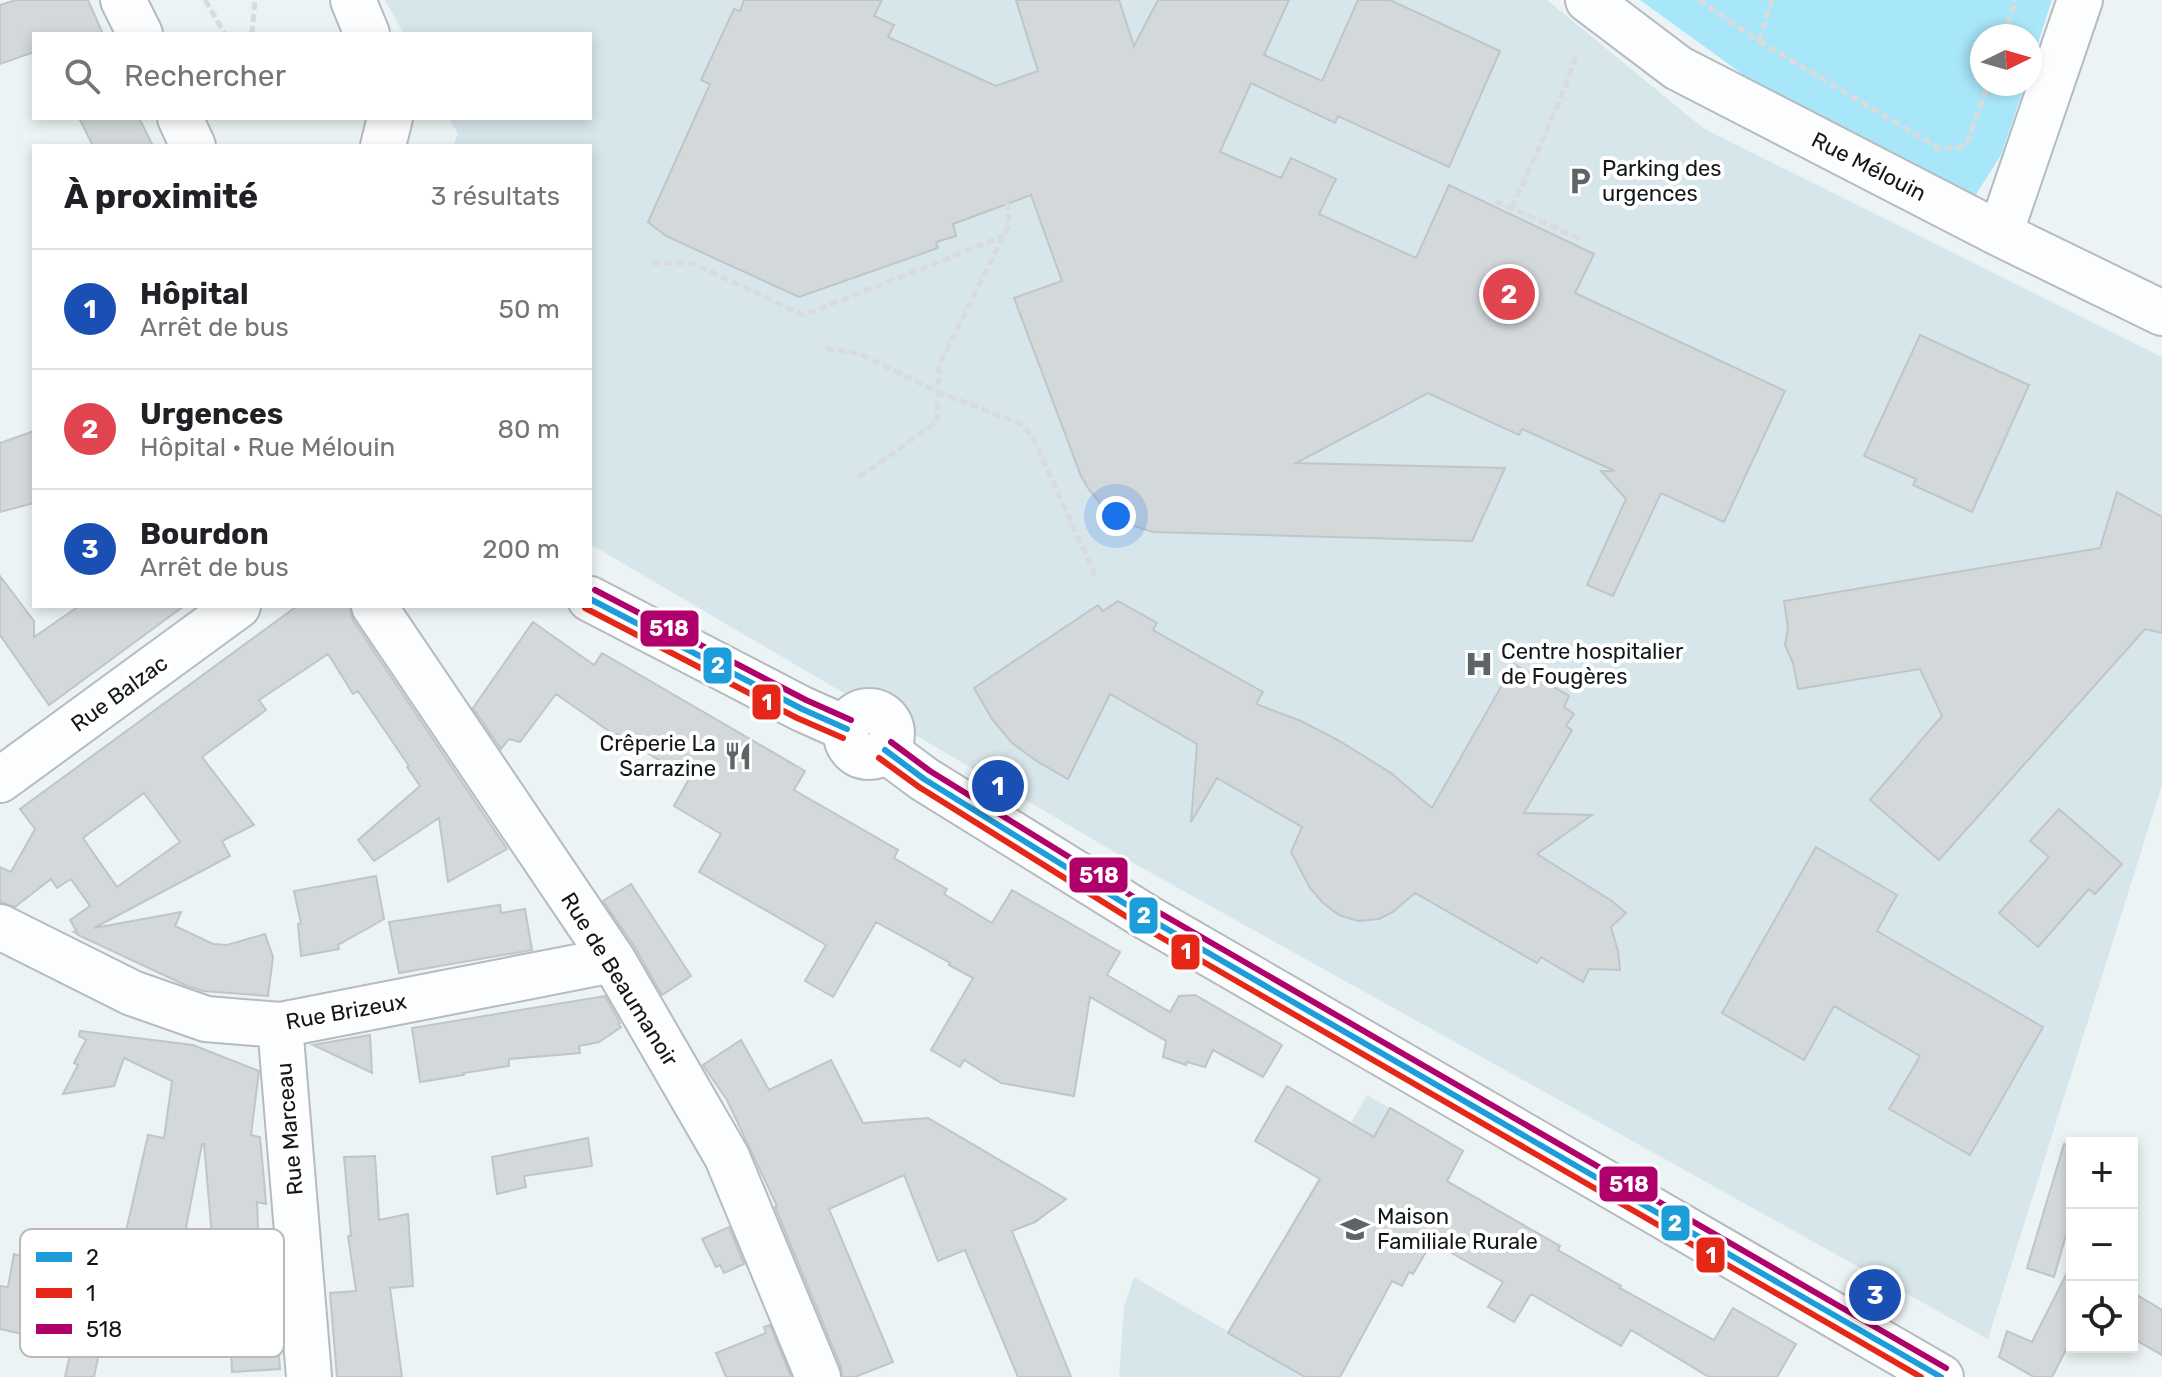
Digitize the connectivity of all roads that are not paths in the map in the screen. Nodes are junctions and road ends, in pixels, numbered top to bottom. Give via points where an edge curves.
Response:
1 (123, 0) edge
2 (353, 0) edge
3 (1588, 0) edge
4 (2080, 0) edge
5 (139, 32) edge
6 (366, 32) edge
7 (181, 120) edge
8 (390, 120) edge
9 (192, 144) edge
10 (384, 144) edge
11 (2000, 234) junction
12 (2162, 313) edge
13 (592, 600) edge
14 (235, 608) edge
15 (375, 608) edge
16 (1, 774) edge
17 (0, 927) edge
18 (613, 960) junction
19 (280, 1025) junction
20 (1932, 1375) edge
21 (309, 1377) edge
22 (818, 1377) edge

1 - 5 street
2 - 6 street
3 - 11 street, Rue Mélouin via 1678,68
4 - 11 street
7 - 9 street
8 - 10 street
11 - 12 street, Rue Mélouin
13 - 20 street via 847,729 846,740 858,755 877,756 885,750 1148,918
14 - 16 street, Rue Balzac
15 - 18 street, Rue de Beaumanoir
17 - 19 street, Rue Brizeux via 147,999 206,1019
18 - 19 street, Rue Brizeux
18 - 22 street, Rue de Beaumanoir via 727,1157
19 - 21 street, Rue Marceau

